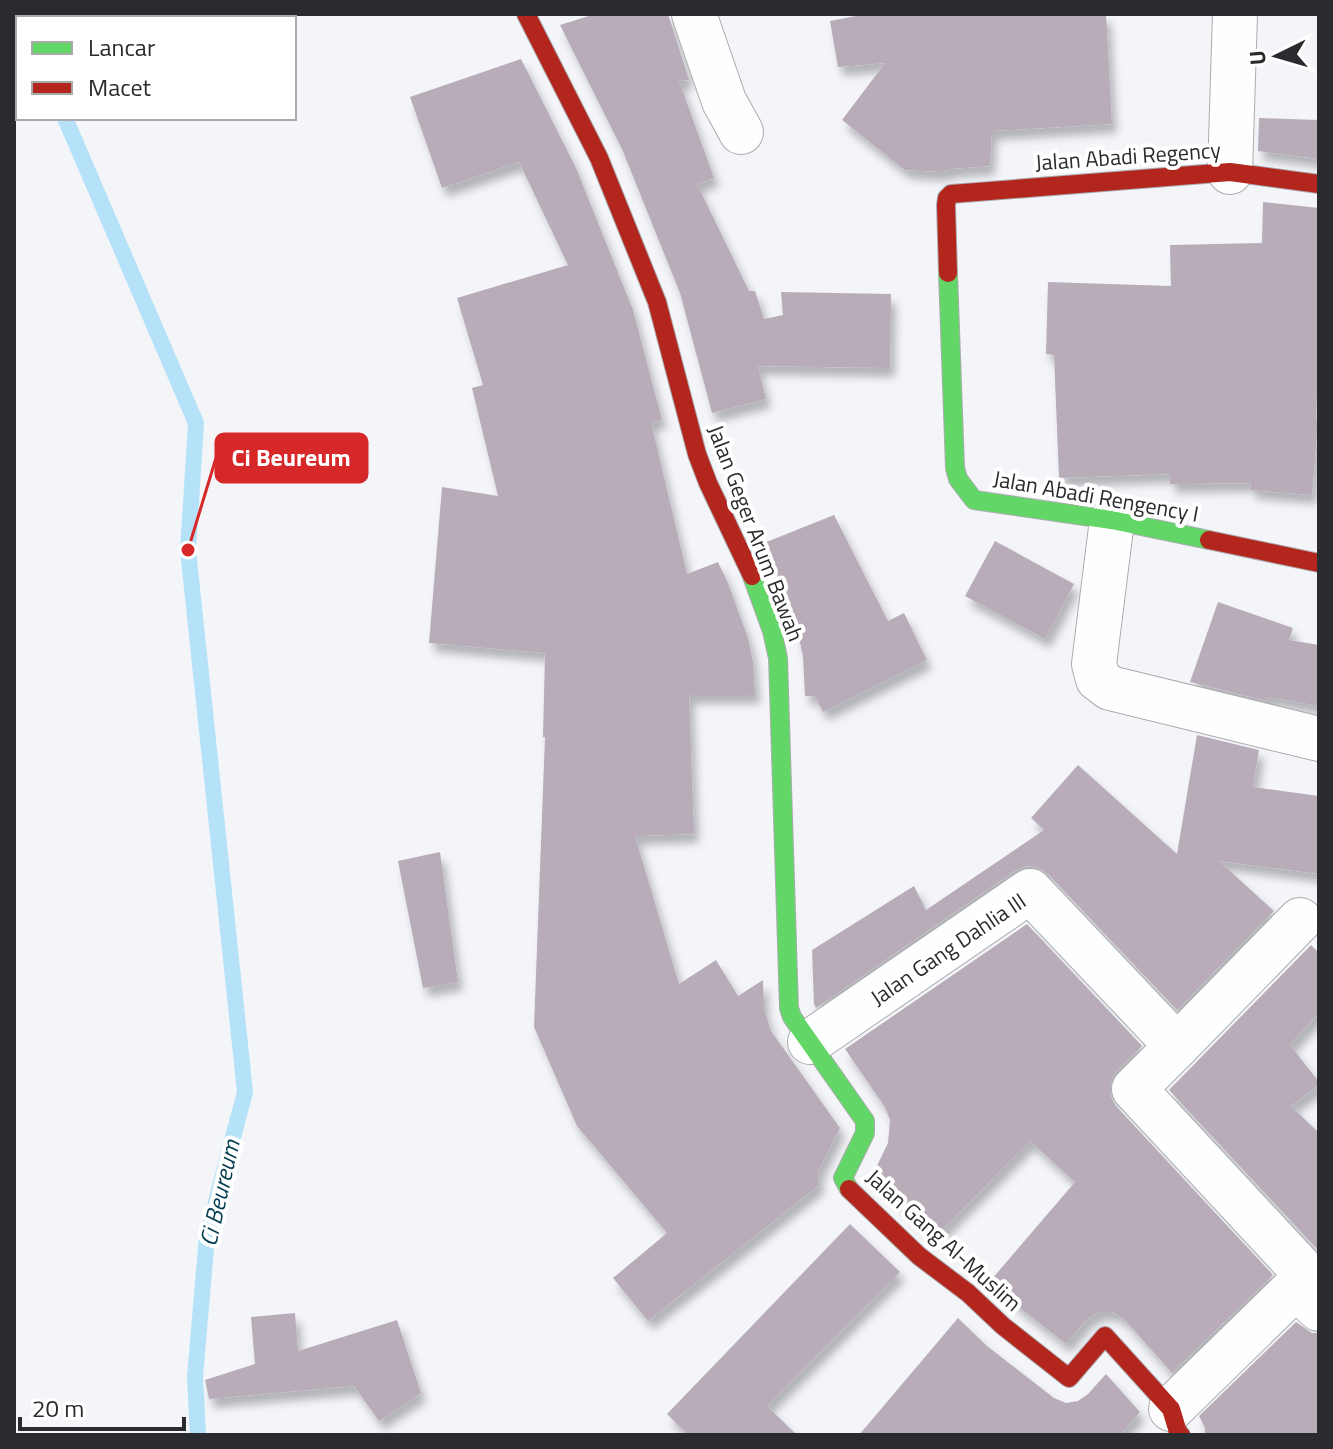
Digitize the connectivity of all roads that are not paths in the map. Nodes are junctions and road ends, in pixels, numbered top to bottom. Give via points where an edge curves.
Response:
1 (526, 14) edge
2 (694, 14) edge
3 (1235, 14) edge
4 (741, 132) dead end
5 (1230, 172) junction
6 (1319, 184) edge
7 (946, 202) joint
8 (1112, 520) junction
9 (1319, 563) edge
10 (1319, 739) edge
11 (785, 910) joint
12 (1300, 920) dead end
13 (810, 1042) junction
14 (1177, 1046) junction
15 (1308, 1298) edge
16 (1176, 1422) edge

1 - 11 street, Jalan Geger Arum Bawah via 599,158 657,302 697,454 772,631 779,672
2 - 4 street via 724,101
3 - 5 street
5 - 6 street, Jalan Abadi Regency
5 - 7 street, Jalan Abadi Regency via 951,194
7 - 8 street, Jalan Abadi Rengency I via 958,479 974,500
8 - 9 street, Jalan Abadi Rengency I
8 - 10 street via 1094,664 1098,679 1110,688
11 - 13 street, Jalan Gang Al-Muslim via 789,1008
12 - 14 street
13 - 14 street, Jalan Gang Dahlia III via 1030,891
13 - 16 street, Jalan Gang Al-Muslim via 865,1121 865,1133 843,1178 846,1186 919,1256 1062,1374 1069,1378 1105,1336
14 - 15 street via 1134,1089 1305,1273 1301,1283
15 - 16 street

